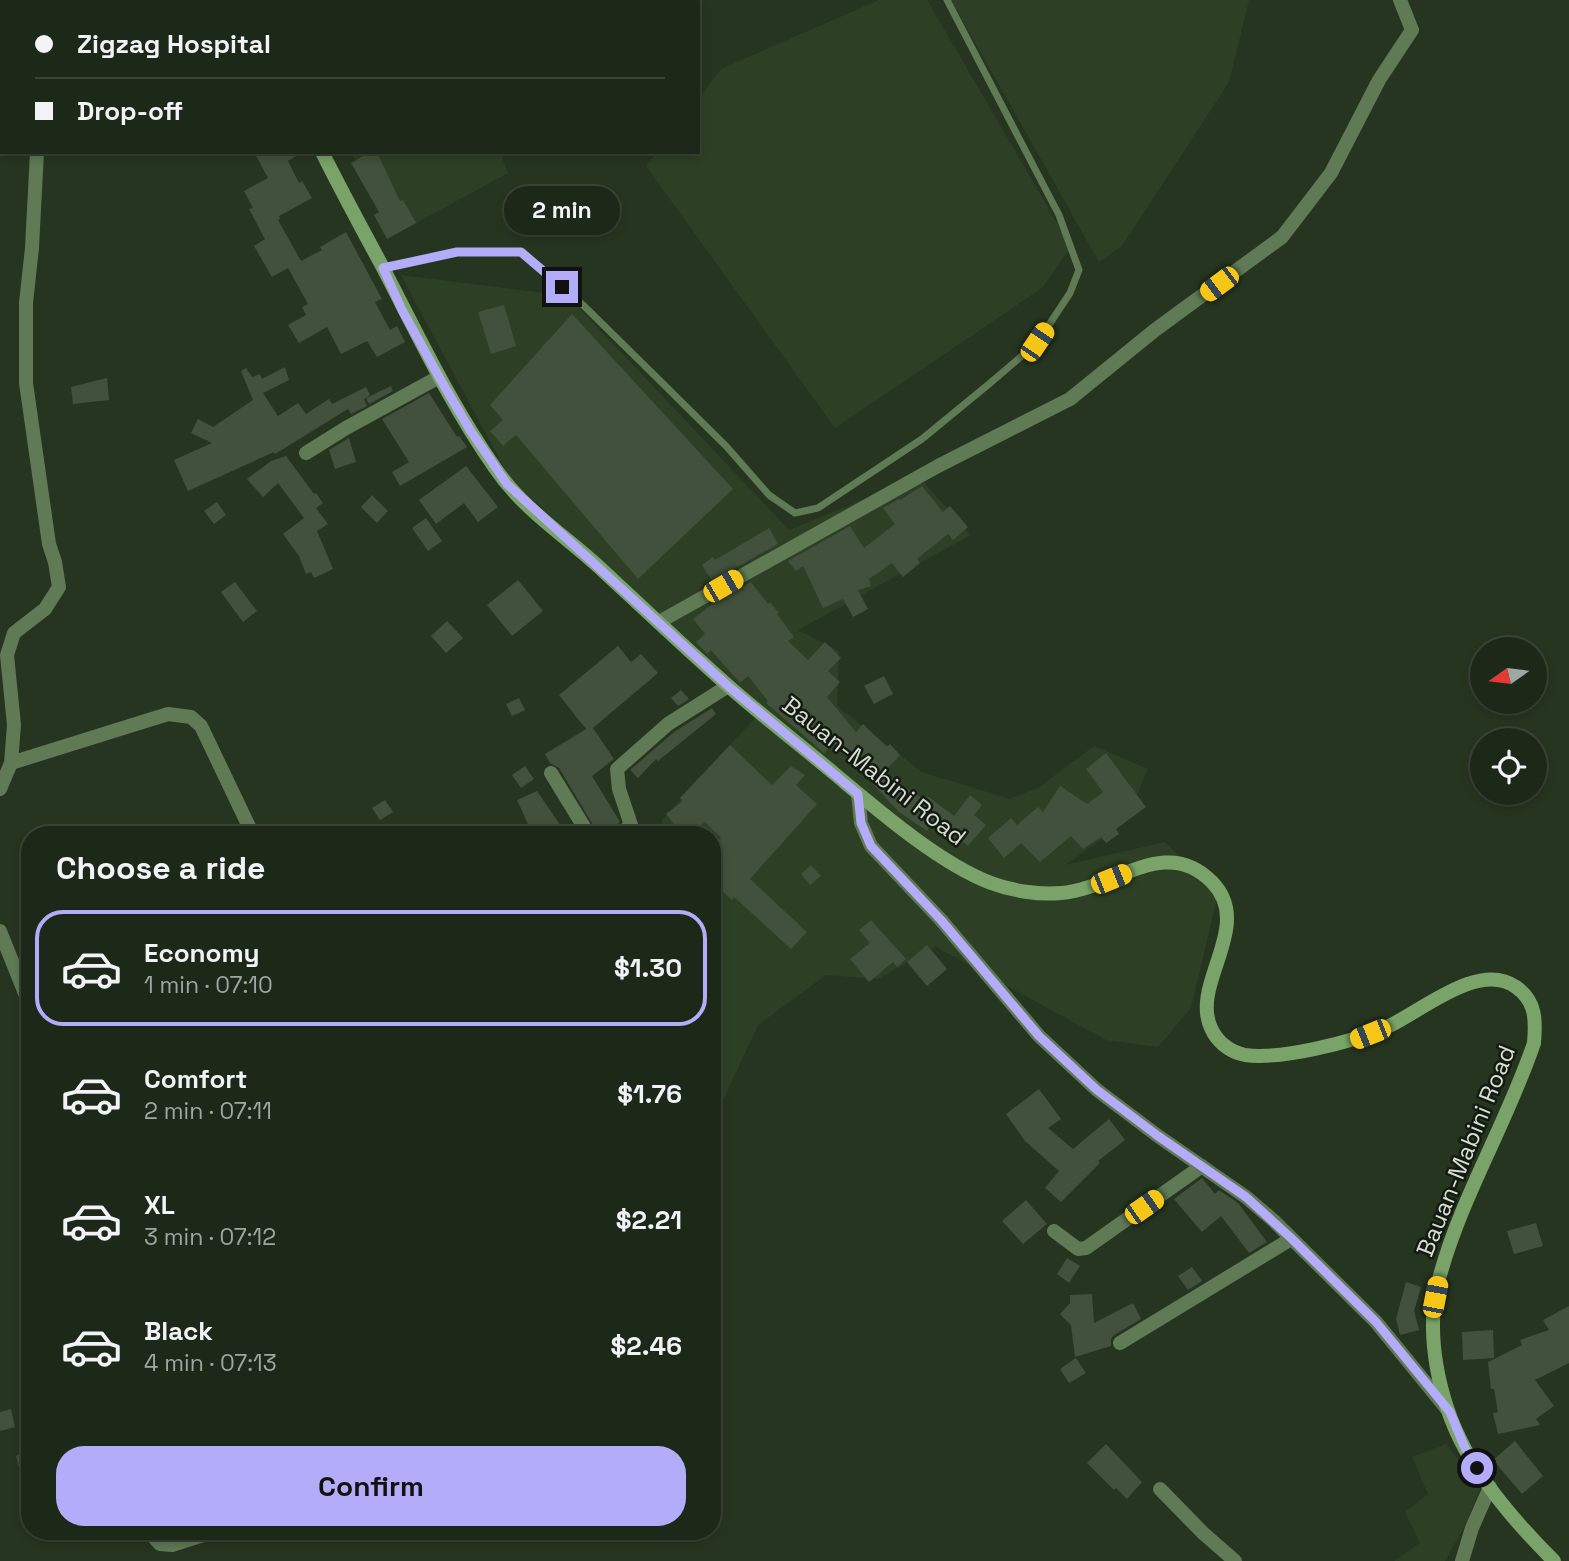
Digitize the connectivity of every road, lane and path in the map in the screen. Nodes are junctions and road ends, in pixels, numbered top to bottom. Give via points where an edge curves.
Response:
1 (947, 0) edge
2 (1400, 0) edge
3 (37, 154) edge
4 (323, 154) edge
5 (383, 268) junction
6 (439, 377) junction
7 (306, 453) dead end
8 (659, 622) junction
9 (728, 686) junction
10 (7, 727) edge
11 (11, 764) junction
12 (551, 773) dead end
13 (0, 789) edge
14 (858, 794) junction
15 (249, 826) edge
16 (583, 826) edge
17 (630, 826) edge
18 (0, 931) edge
19 (21, 984) edge
20 (1202, 1166) junction
21 (1054, 1231) dead end
22 (1291, 1238) junction
23 (1120, 1343) dead end
24 (1450, 1412) junction
25 (1490, 1487) junction
26 (1160, 1489) dead end
27 (156, 1540) edge
28 (188, 1540) edge
29 (1235, 1561) edge
30 (1462, 1561) edge
31 (1554, 1561) edge

1 - 5 lane via 1059,215 1079,270 1070,293 1037,342 922,439 818,508 795,513 769,495 726,446 583,305 521,252 457,252
2 - 8 street via 1412,30 1379,80 1331,173 1282,237 1070,399 938,466
3 - 10 street via 26,303 26,383 59,587 45,609 13,633 7,656
4 - 5 main road, Bauan-Mabini Road
5 - 6 main road, Bauan-Mabini Road
6 - 7 street
6 - 8 main road, Bauan-Mabini Road via 507,484
8 - 9 main road, Bauan-Mabini Road
9 - 14 main road, Bauan-Mabini Road
9 - 17 street via 668,724 617,769
10 - 11 street
11 - 13 street
11 - 15 street via 168,714 191,718 201,726
12 - 16 street
14 - 20 street via 861,823 871,846 1039,1036 1097,1090
14 - 24 main road, Bauan-Mabini Road via 941,856 989,882 1017,890 1064,893 1171,861 1204,876 1216,886 1226,914 1223,950 1209,991 1208,1021 1214,1035 1234,1052 1290,1053 1349,1042 1478,980 1508,982 1528,997 1535,1018 1534,1043 1465,1205 1436,1292 1432,1339
18 - 19 street
20 - 21 street via 1086,1248 1077,1249
20 - 22 street via 1246,1197
22 - 23 street
22 - 24 street via 1376,1322
24 - 25 main road, Bauan-Mabini Road via 1465,1448
25 - 30 street
25 - 31 main road, Bauan-Mabini Road
26 - 29 street
27 - 28 street via 172,1545

